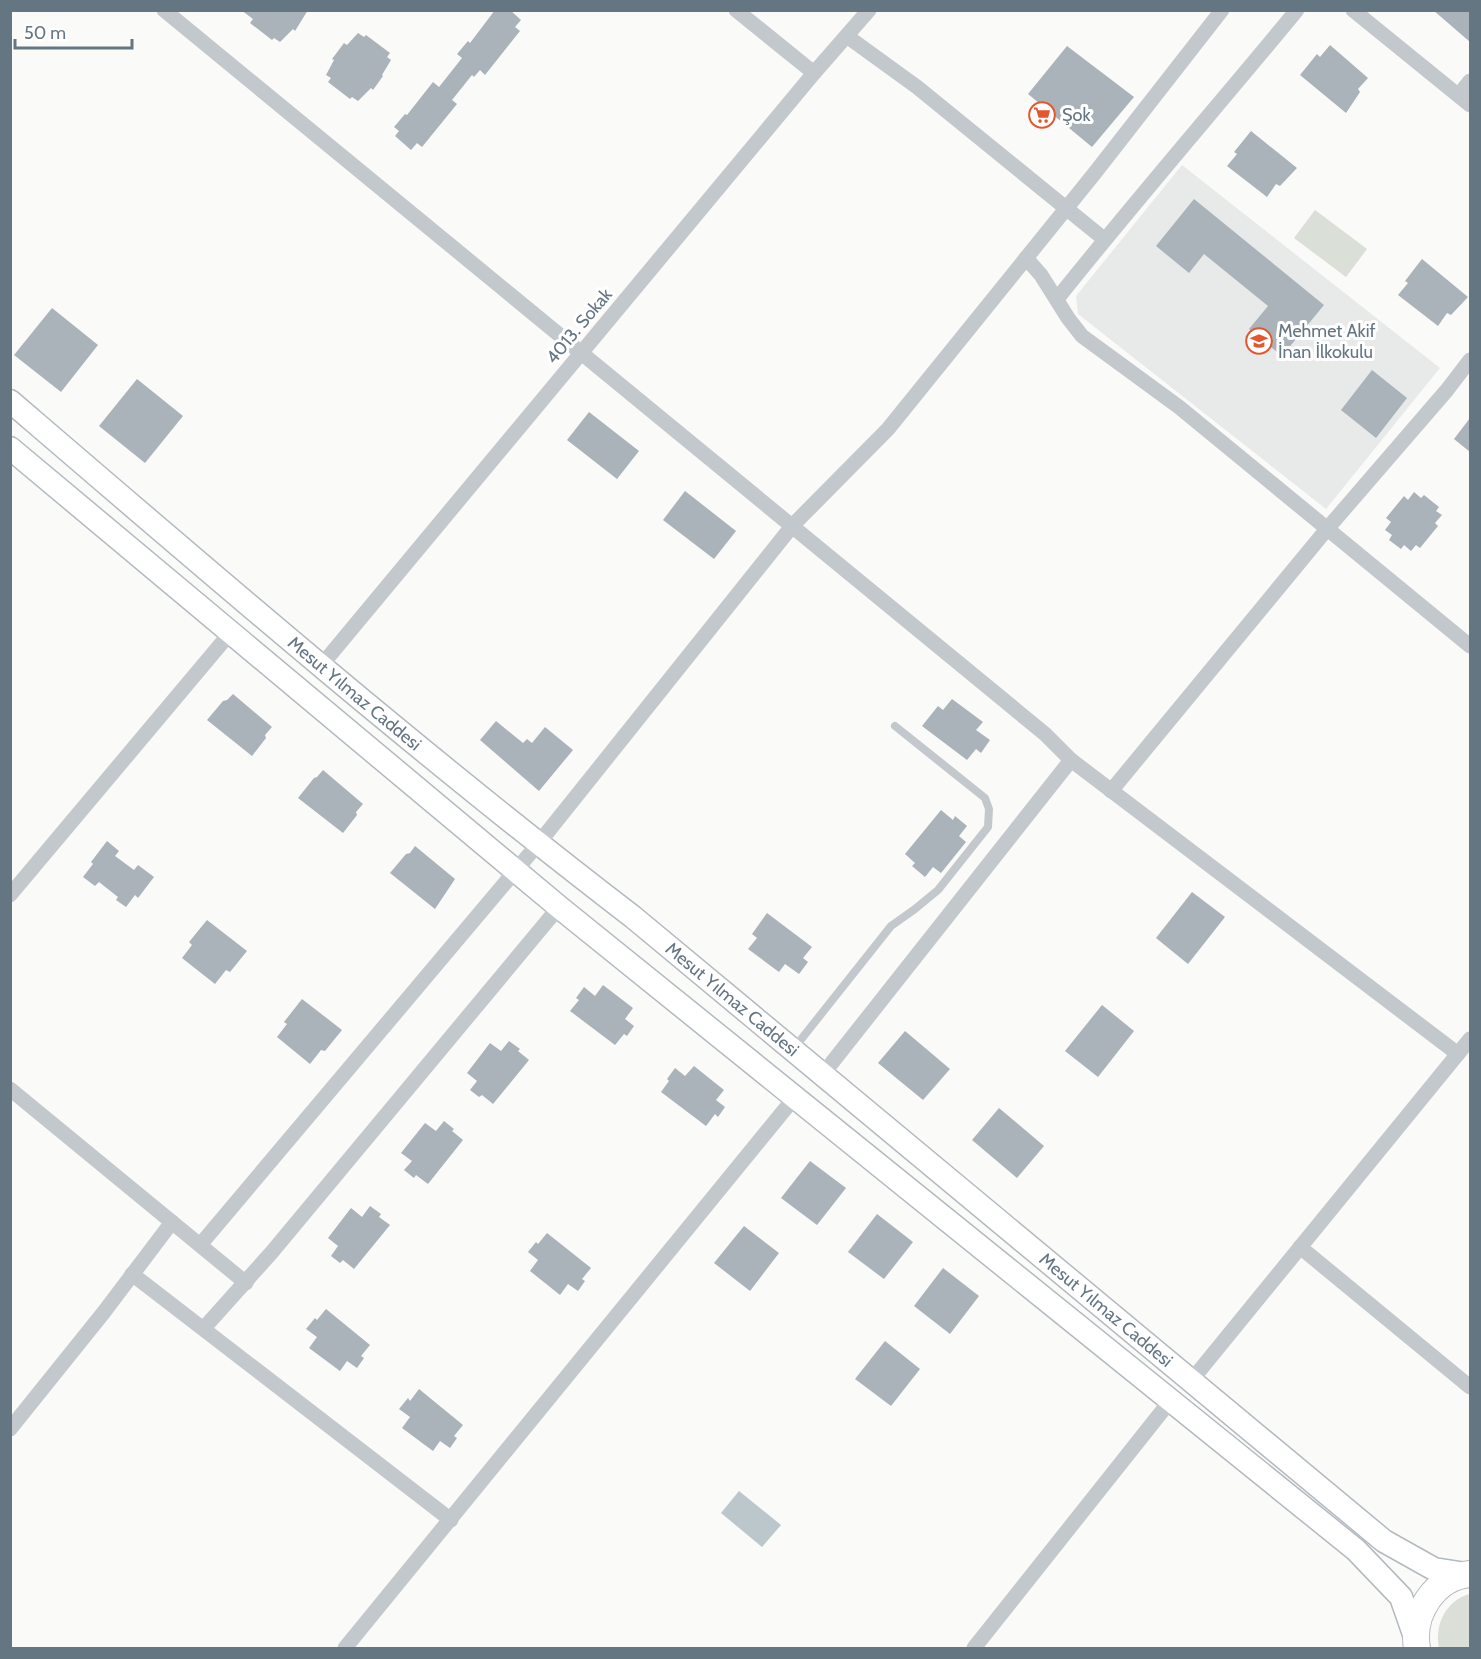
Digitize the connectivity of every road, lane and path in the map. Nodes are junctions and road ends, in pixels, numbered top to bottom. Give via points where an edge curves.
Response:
1 (164, 10) edge
2 (736, 10) edge
3 (869, 10) edge
4 (1222, 10) edge
5 (1296, 10) edge
6 (1353, 10) edge
7 (848, 37) junction
8 (814, 73) junction
9 (1470, 81) edge
10 (1465, 100) edge
11 (1065, 209) junction
12 (1104, 239) junction
13 (1026, 258) junction
14 (1057, 299) junction
15 (582, 352) junction
16 (1470, 360) edge
17 (10, 401) edge
18 (10, 448) edge
19 (793, 525) junction
20 (1327, 529) junction
21 (231, 632) junction
22 (1470, 645) edge
23 (320, 667) junction
24 (895, 726) dead end
25 (1071, 760) junction
26 (1111, 791) junction
27 (538, 844) junction
28 (515, 869) junction
29 (10, 895) edge
30 (559, 907) junction
31 (1470, 1039) edge
32 (793, 1049) junction
33 (1458, 1054) junction
34 (823, 1074) junction
35 (10, 1089) edge
36 (795, 1097) junction
37 (172, 1222) junction
38 (200, 1245) junction
39 (1300, 1247) junction
40 (132, 1274) junction
41 (246, 1283) junction
42 (204, 1328) junction
43 (1191, 1381) junction
44 (1470, 1387) edge
45 (1170, 1400) junction
46 (10, 1428) edge
47 (451, 1520) junction
48 (1469, 1574) edge
49 (1414, 1645) edge
50 (345, 1648) edge
51 (974, 1648) edge

1 - 15 street
2 - 8 street
3 - 7 street, 4013. Sokak
4 - 11 street
5 - 12 street
6 - 10 street
7 - 8 street, 4013. Sokak
7 - 11 street via 917,87
8 - 15 street, 4013. Sokak
9 - 10 street
11 - 12 street
11 - 13 street
12 - 14 street
13 - 14 street
13 - 19 street via 888,429
14 - 20 street via 1082,336 1179,407
15 - 19 street
15 - 23 street, 4013. Sokak
16 - 20 street
17 - 23 main road, Mesut Yılmaz Caddesi
18 - 21 main road, Mesut Yılmaz Caddesi
19 - 25 street via 1046,734
19 - 27 street
20 - 22 street
20 - 26 street
21 - 28 main road, Mesut Yılmaz Caddesi
21 - 29 street
23 - 27 main road, Mesut Yılmaz Caddesi
24 - 32 lane via 985,798 988,827 938,890 891,926
25 - 26 street
25 - 34 street
26 - 33 street
27 - 28 street
27 - 32 main road, Mesut Yılmaz Caddesi
28 - 30 main road, Mesut Yılmaz Caddesi
28 - 38 street
30 - 36 main road, Mesut Yılmaz Caddesi
30 - 41 street
31 - 33 street
32 - 34 main road, Mesut Yılmaz Caddesi
33 - 39 street
34 - 43 main road, Mesut Yılmaz Caddesi
35 - 37 street
36 - 45 main road, Mesut Yılmaz Caddesi
36 - 47 street
37 - 38 street
37 - 40 street
38 - 41 street
39 - 43 street
39 - 44 street
40 - 42 street
40 - 46 street
41 - 42 street
42 - 47 street
43 - 48 main road, Mesut Yılmaz Caddesi via 1384,1541 1434,1569
45 - 49 main road, Mesut Yılmaz Caddesi via 1356,1550 1401,1597
45 - 51 street
47 - 50 street
48 - 49 main road via 1446,1582 1430,1596 1419,1615

